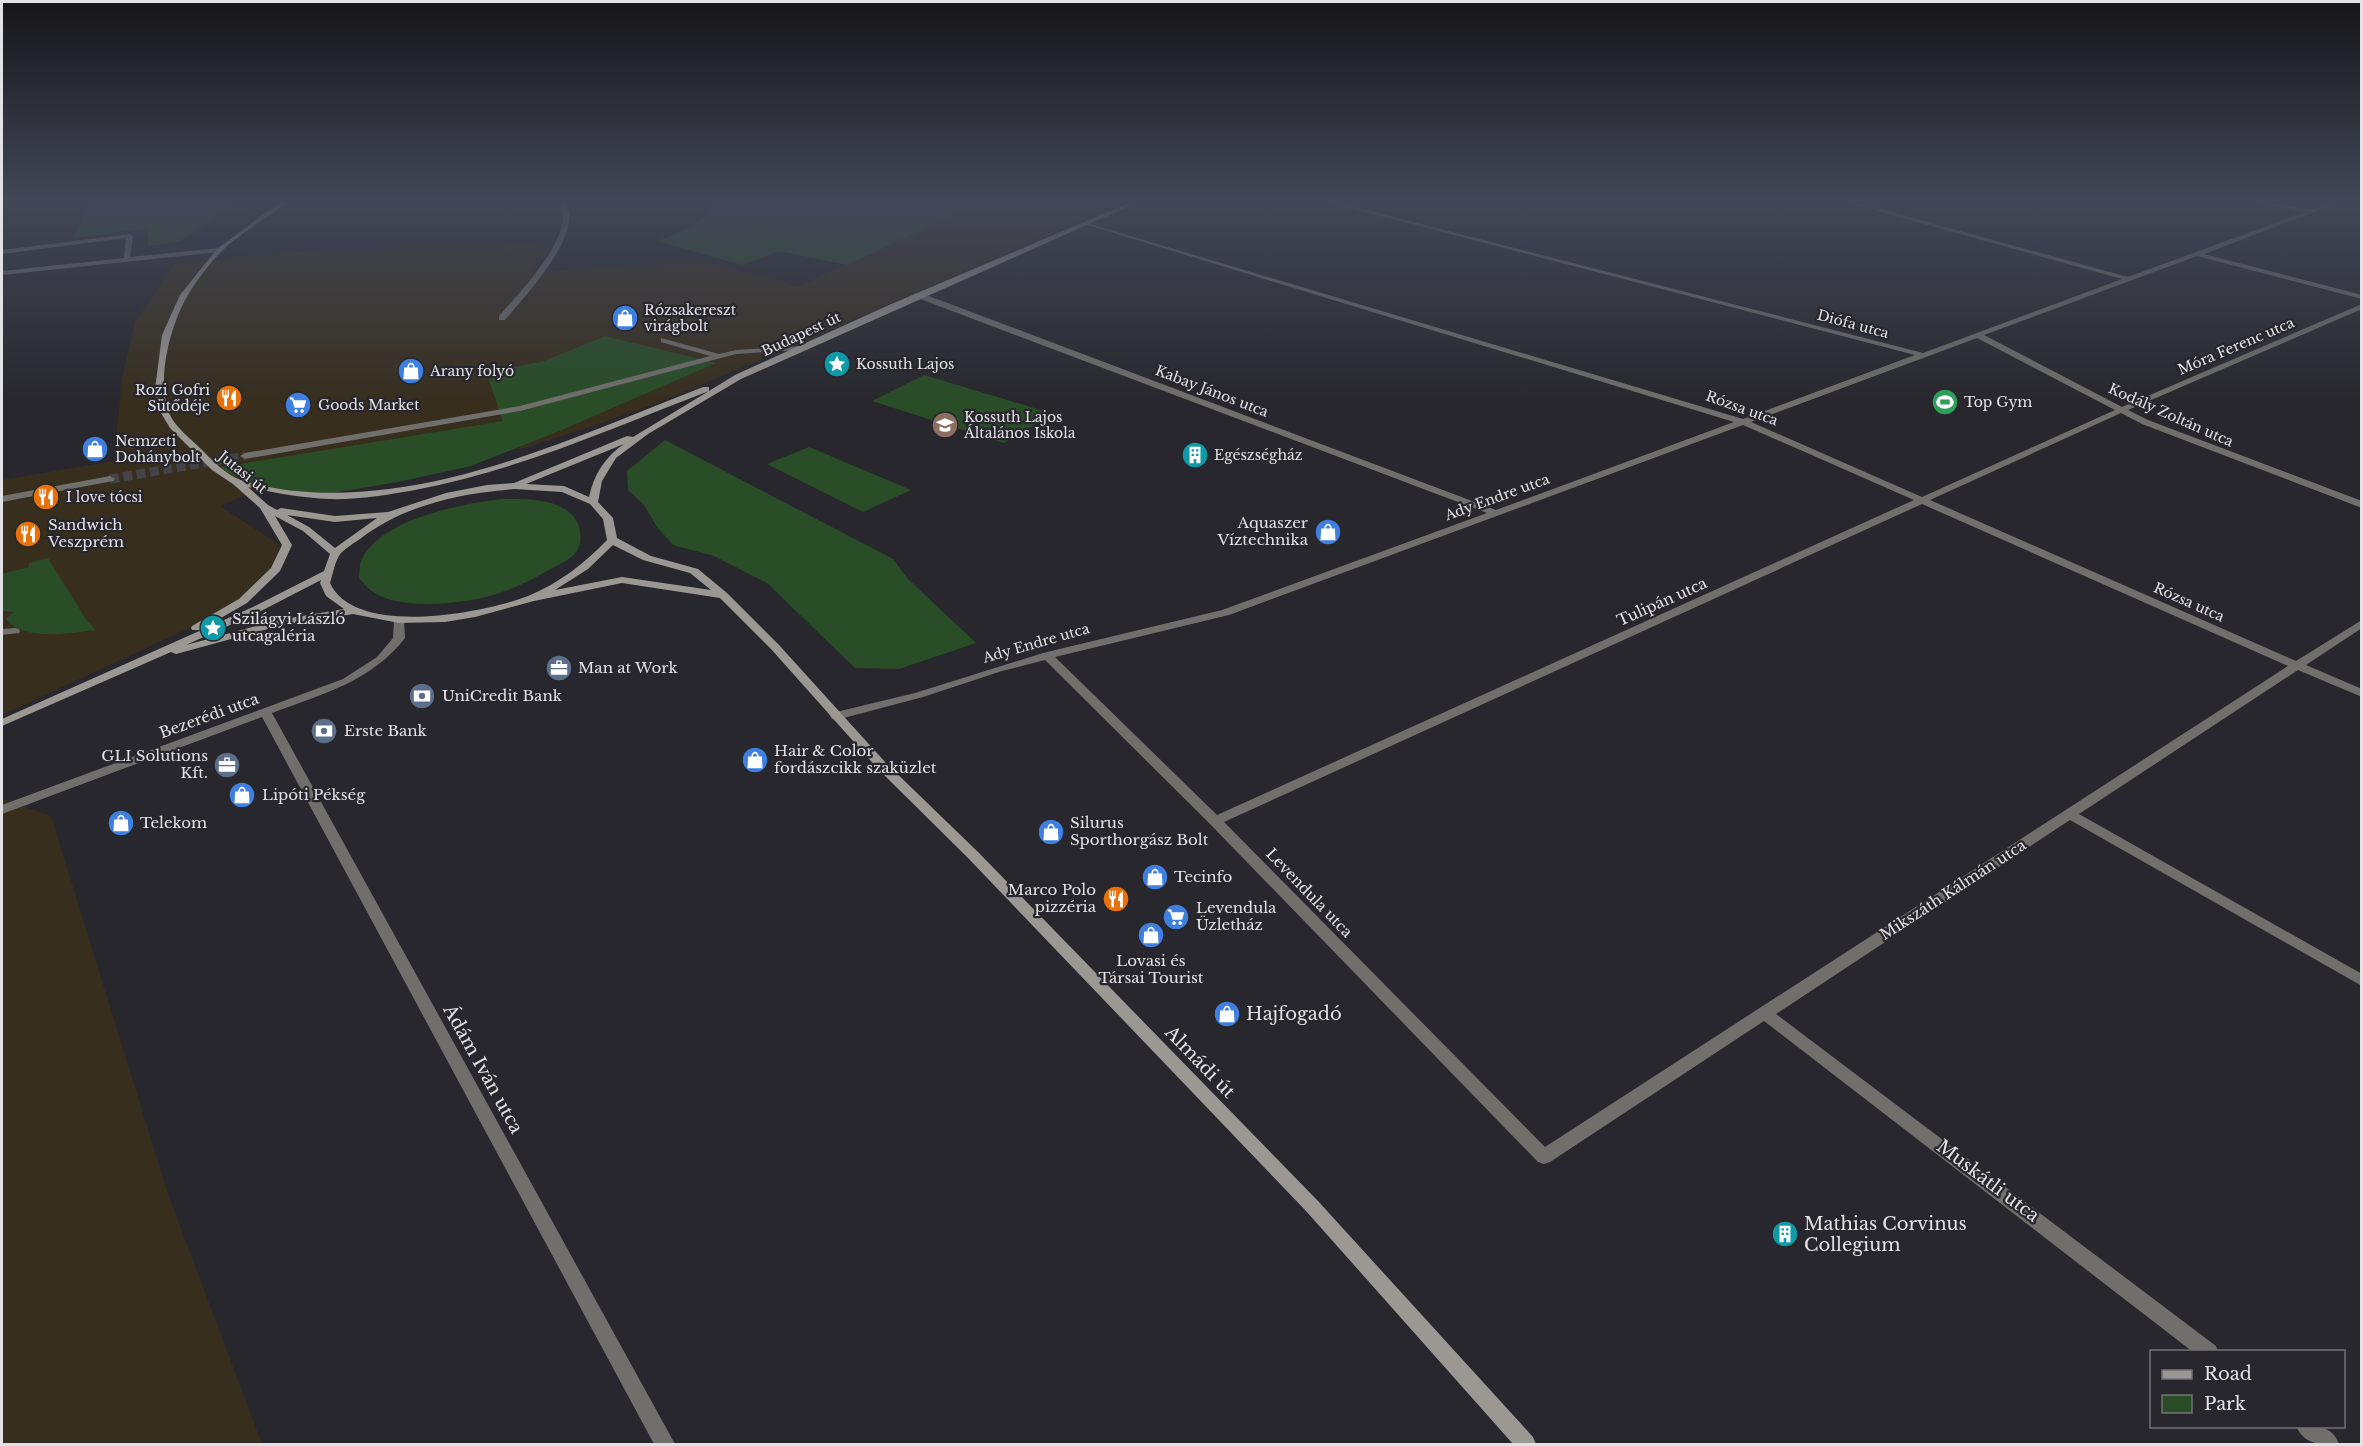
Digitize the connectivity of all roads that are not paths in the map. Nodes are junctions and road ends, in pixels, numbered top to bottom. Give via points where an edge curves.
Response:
1 (48, 267) edge
2 (205, 267) edge
3 (542, 267) edge
4 (982, 267) edge
5 (1233, 267) edge
6 (1584, 267) edge
7 (2087, 267) edge
8 (2160, 267) edge
9 (2248, 267) edge
10 (2, 273) edge
11 (2128, 279) junction
12 (918, 295) junction
13 (2361, 297) edge
14 (2361, 306) edge
15 (502, 318) dead end
16 (1977, 335) junction
17 (664, 340) dead end
18 (802, 348) junction
19 (1923, 355) junction
20 (719, 356) junction
21 (738, 377) junction
22 (2121, 410) junction
23 (1743, 422) junction
24 (645, 432) junction
25 (245, 456) tunnel mouth
26 (110, 479) tunnel mouth
27 (236, 482) junction
28 (515, 486) junction
29 (2, 499) edge
30 (1922, 500) junction
31 (593, 502) junction
32 (2361, 505) edge
33 (265, 507) junction
34 (393, 513) junction
35 (1496, 513) junction
36 (612, 540) junction
37 (335, 553) junction
38 (327, 573) junction
39 (723, 595) junction
40 (532, 598) junction
41 (353, 611) junction
42 (399, 620) junction
43 (2361, 623) edge
44 (15, 631) dead end
45 (2, 632) edge
46 (1047, 655) junction
47 (140, 661) junction
48 (2296, 665) junction
49 (2361, 694) edge
50 (266, 713) junction
51 (836, 716) junction
52 (2, 723) edge
53 (2, 810) edge
54 (2070, 814) junction
55 (1215, 821) junction
56 (2361, 981) edge
57 (1764, 1013) junction
58 (1544, 1157) joint
59 (2206, 1350) edge
60 (2309, 1428) edge
61 (665, 1444) edge
62 (1526, 1444) edge
63 (2329, 1444) edge

1 - 10 street
2 - 27 main road, Jutasi út via 184,295 166,335 159,389 173,426 215,468
3 - 15 street
4 - 12 main road, Budapest út
5 - 23 street, Rózsa utca
6 - 19 street, Diófa utca
7 - 11 street
8 - 11 street, Ady Endre utca
9 - 13 street
11 - 16 street, Ady Endre utca
12 - 18 main road, Budapest út
12 - 35 street, Kabay János utca
14 - 22 street, Móra Ferenc utca
16 - 19 street, Ady Endre utca
16 - 22 street, Kodály Zoltán utca
17 - 20 street
18 - 20 street
18 - 21 main road, Budapest út
19 - 23 street, Ady Endre utca
20 - 25 street via 520,408
21 - 24 main road, Budapest út
21 - 27 main road via 498,467 428,485 344,496 294,494
22 - 30 street, Tulipán utca
22 - 32 street, Kodály Zoltán utca
23 - 30 street, Rózsa utca
23 - 35 street, Ady Endre utca
24 - 28 main road, Budapest út
24 - 31 main road, Budapest út via 613,456 597,481
26 - 29 street
27 - 33 main road, Jutasi út
28 - 31 main road, Budapest út via 564,489
28 - 34 main road, Budapest út via 446,496
30 - 48 street, Rózsa utca
30 - 55 street, Tulipán utca
31 - 36 main road via 608,518
33 - 34 main road, Jutasi út via 335,519
33 - 37 main road, Jutasi út via 306,529
33 - 47 main road via 286,546 276,569 243,601
34 - 37 main road, Budapest út
35 - 46 street, Ady Endre utca via 1225,613
36 - 39 main road via 647,558 694,571
36 - 40 main road via 594,561 568,580
37 - 38 main road
38 - 41 main road via 325,583 330,594
38 - 47 main road
39 - 40 main road via 622,580
39 - 51 main road via 776,647
40 - 42 main road via 445,619
41 - 42 main road
41 - 47 main road via 278,624
42 - 50 street, Bezerédi utca via 399,638 381,659 347,681
43 - 48 street, Mikszáth Kálmán utca
44 - 45 street
46 - 51 street, Ady Endre utca
46 - 55 street, Levendula utca
47 - 52 main road
48 - 49 street, Rózsa utca
48 - 54 street, Mikszáth Kálmán utca
50 - 53 street, Bezerédi utca
50 - 61 street, Ádám Iván utca
51 - 62 main road, Almádi út via 1312,1206
54 - 56 street
54 - 57 street, Mikszáth Kálmán utca
55 - 58 street, Levendula utca
57 - 58 street, Mikszáth Kálmán utca
57 - 59 street, Muskátli utca
60 - 63 street

